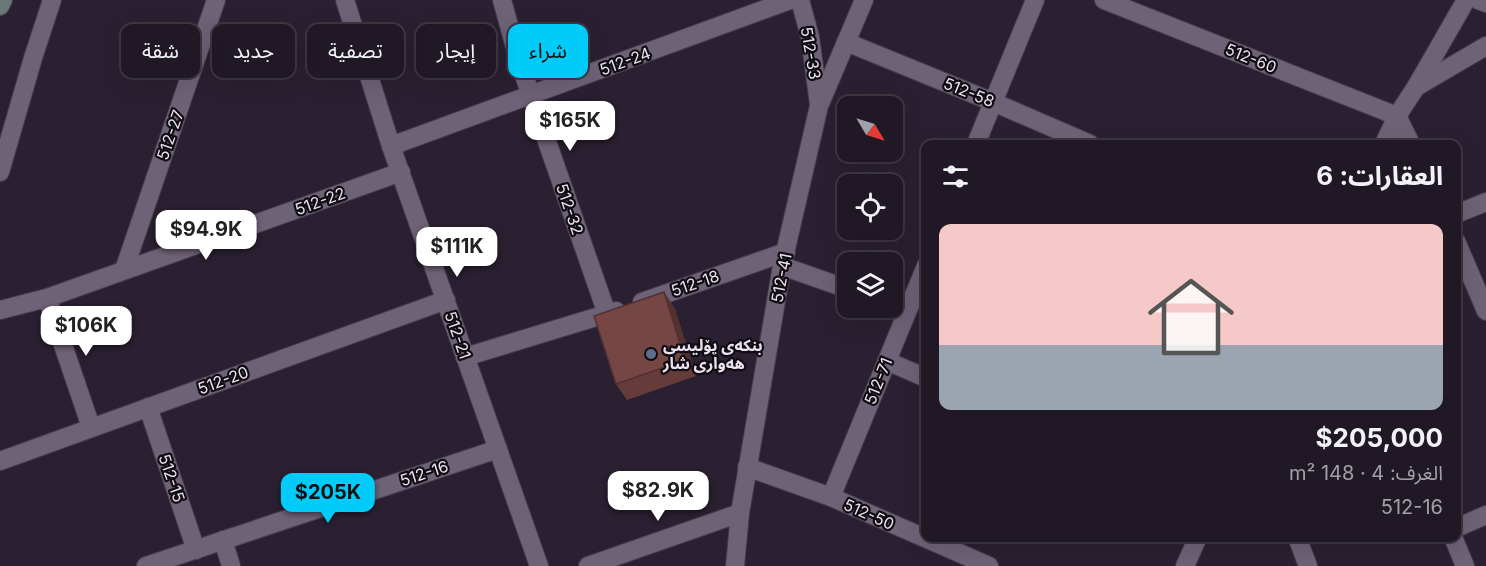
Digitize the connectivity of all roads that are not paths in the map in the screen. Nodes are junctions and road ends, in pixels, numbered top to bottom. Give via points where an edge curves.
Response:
1 (3, 0) edge
2 (52, 0) edge
3 (216, 0) edge
4 (345, 0) edge
5 (502, 0) edge
6 (790, 0) edge
7 (800, 0) edge
8 (864, 0) edge
9 (1035, 0) edge
10 (1104, 0) edge
11 (1466, 0) edge
12 (1478, 0) edge
13 (1486, 3) edge
14 (0, 6) edge
15 (846, 42) junction
16 (1486, 46) edge
17 (1416, 87) junction
18 (531, 96) junction
19 (993, 102) junction
20 (819, 106) junction
21 (1397, 116) junction
22 (978, 140) edge
23 (1081, 140) edge
24 (1385, 140) edge
25 (1409, 140) edge
26 (391, 147) junction
27 (0, 172) edge
28 (400, 172) junction
29 (1486, 202) edge
30 (1461, 212) edge
31 (1461, 253) edge
32 (784, 259) junction
33 (124, 270) junction
34 (921, 274) edge
35 (837, 285) edge
36 (47, 298) junction
37 (446, 300) junction
38 (903, 303) edge
39 (0, 310) edge
40 (1486, 311) edge
41 (607, 314) junction
42 (898, 318) edge
43 (465, 357) junction
44 (887, 361) junction
45 (921, 376) edge
46 (148, 407) junction
47 (91, 427) junction
48 (498, 449) junction
49 (0, 461) edge
50 (747, 467) junction
51 (831, 497) junction
52 (740, 513) junction
53 (1486, 515) edge
54 (1461, 526) edge
55 (921, 536) edge
56 (223, 540) junction
57 (934, 542) edge
58 (1196, 542) edge
59 (1299, 542) edge
60 (1455, 542) edge
61 (196, 549) junction
62 (146, 566) edge
63 (231, 566) edge
64 (540, 566) edge
65 (588, 566) edge
66 (735, 566) edge
67 (989, 566) edge
68 (1185, 566) edge
69 (1308, 566) edge
70 (1465, 566) edge

1 - 14 main road
2 - 27 street
3 - 33 street, 512-27
4 - 26 street, 512-21
5 - 18 street, 512-32
6 - 18 street, 512-24
7 - 20 street, 512-33 via 810,37
8 - 15 street, 512-41
9 - 19 street
10 - 21 street, 512-60
11 - 17 street
12 - 13 street
15 - 19 street, 512-58
15 - 20 street, 512-41
16 - 17 street
17 - 21 street
18 - 26 street, 512-24
18 - 41 street, 512-32
19 - 22 street
19 - 23 street, 512-58
20 - 32 street, 512-41
21 - 24 street
21 - 25 street
26 - 28 street, 512-21
28 - 33 street, 512-22
28 - 37 street, 512-21
29 - 30 street
31 - 40 street
32 - 35 street
32 - 41 street, 512-18
32 - 50 street, 512-41
33 - 36 street, 512-22
34 - 38 street, 512-71
36 - 39 street, 512-22
36 - 47 street
37 - 43 street, 512-21
37 - 46 street, 512-20
41 - 43 street, 512-18
42 - 44 street, 512-71
43 - 48 street, 512-21
44 - 45 street
44 - 51 street, 512-71
46 - 47 street, 512-20
46 - 61 street, 512-15
47 - 49 street, 512-20
48 - 56 street, 512-16
48 - 64 street, 512-21
50 - 51 street, 512-50
50 - 52 street, 512-41
51 - 55 street, 512-50
52 - 65 street
52 - 66 street, 512-41
53 - 54 street
56 - 61 street, 512-16
56 - 63 street
57 - 67 street, 512-50
58 - 68 street
59 - 69 street
60 - 70 street
61 - 62 street, 512-16

